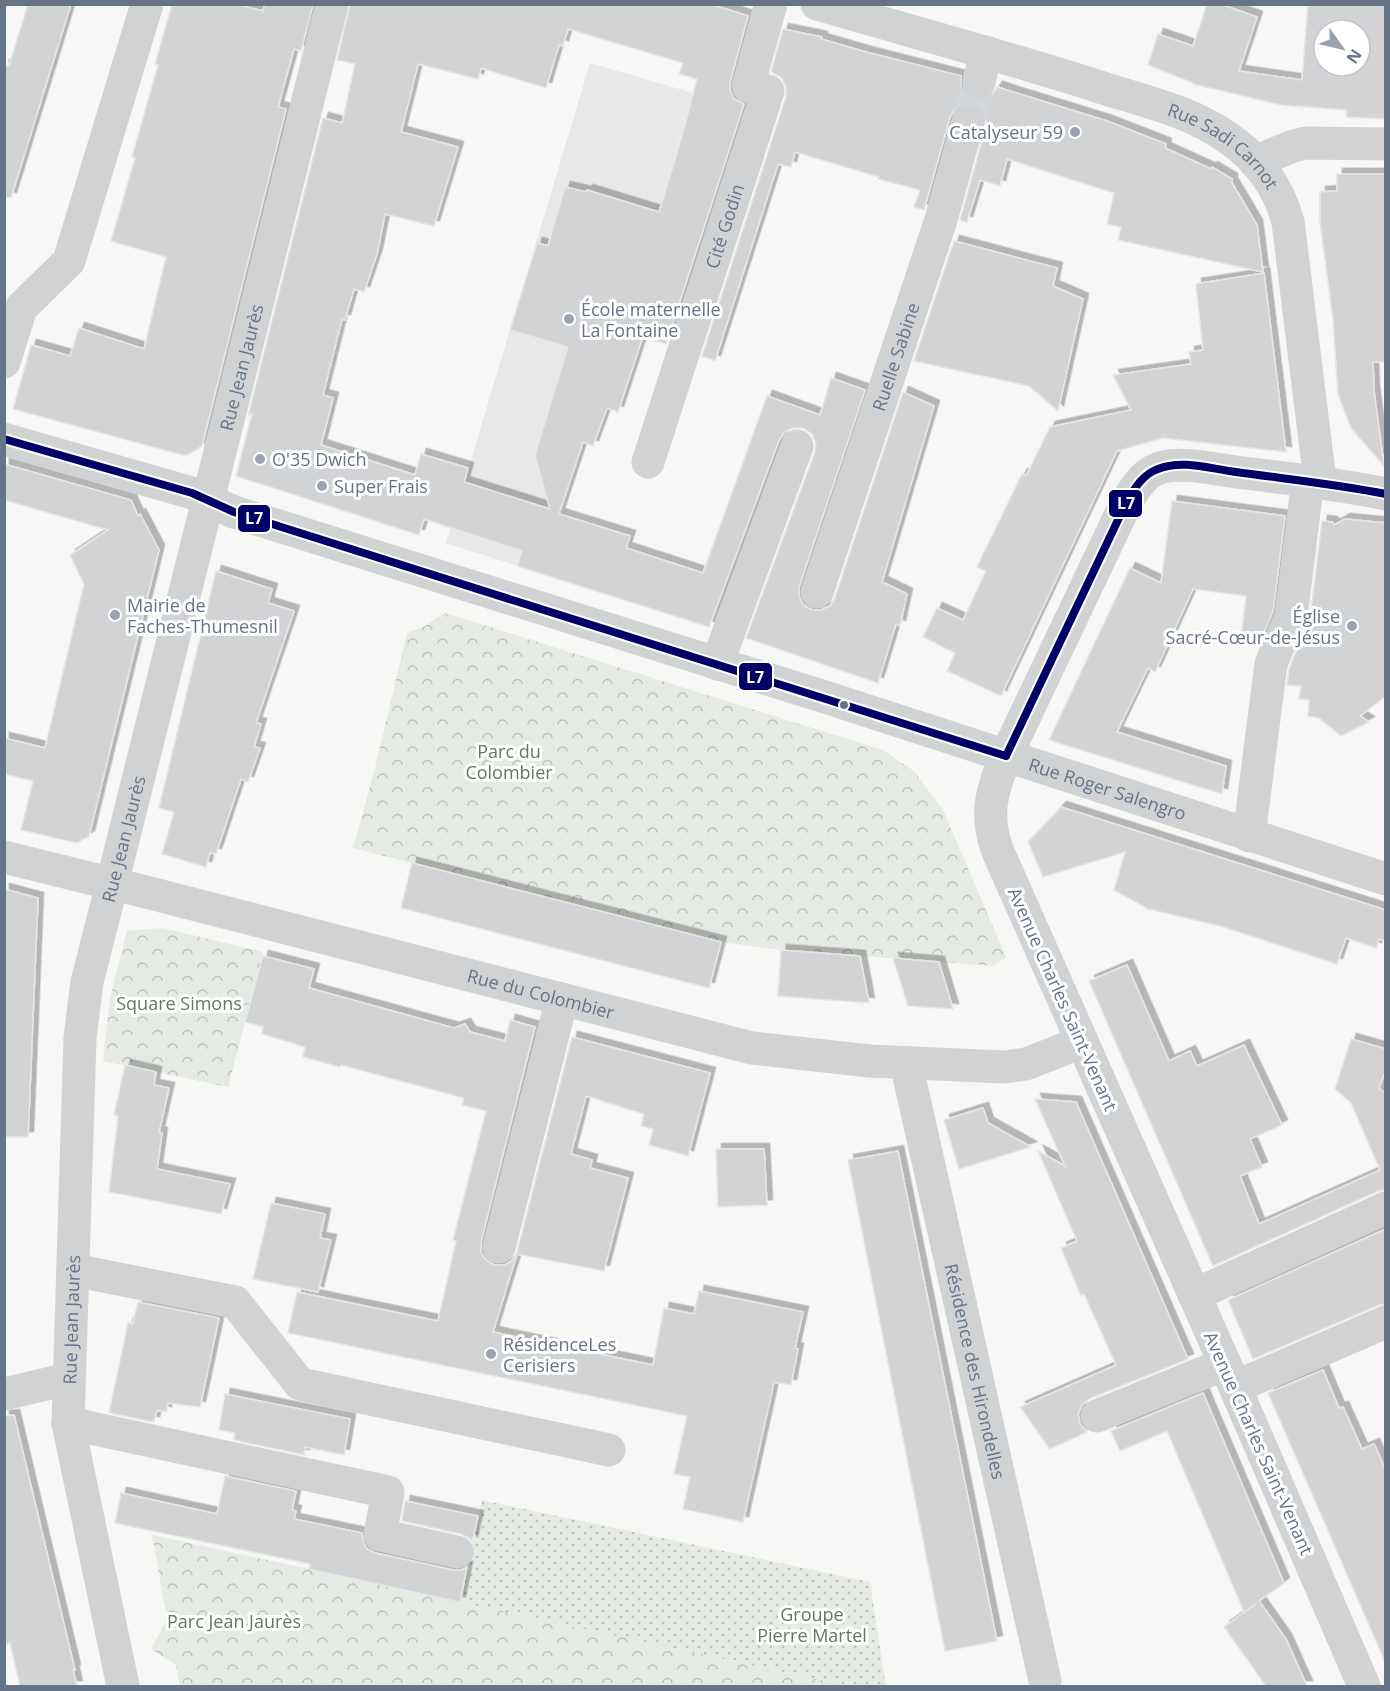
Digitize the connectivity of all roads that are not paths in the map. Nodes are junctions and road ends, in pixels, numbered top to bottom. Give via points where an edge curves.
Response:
1 (147, 4) edge
2 (332, 4) edge
3 (771, 4) edge
4 (817, 4) edge
5 (968, 122) tunnel mouth
6 (1386, 144) edge
7 (1255, 162) junction
8 (4, 362) edge
9 (4, 439) edge
10 (797, 446) dead end
11 (648, 462) dead end
12 (1314, 481) junction
13 (1386, 494) edge
14 (207, 499) junction
15 (817, 592) dead end
16 (717, 664) junction
17 (1005, 756) junction
18 (1249, 836) junction
19 (4, 857) edge
20 (1386, 879) edge
21 (112, 884) junction
22 (562, 999) junction
23 (1082, 1042) junction
24 (906, 1063) junction
25 (1386, 1208) edge
26 (499, 1246) dead end
27 (73, 1270) junction
28 (1194, 1295) junction
29 (1386, 1322) edge
30 (1230, 1376) junction
31 (68, 1379) junction
32 (4, 1394) edge
33 (1097, 1416) dead end
34 (68, 1423) junction
35 (609, 1450) dead end
36 (457, 1552) dead end
37 (1045, 1681) dead end
38 (123, 1686) edge
39 (1364, 1686) edge

1 - 8 street via 69,261 21,308
2 - 14 street, Rue Jean Jaurès
3 - 11 street, Cité Godin via 748,86 768,91
4 - 7 street, Rue Sadi Carnot via 983,67 1084,81 1189,116 1231,140
5 - 15 street, Ruelle Sabine via 939,223
6 - 7 street via 1306,143
7 - 12 street, Rue Sadi Carnot via 1278,193 1288,222
9 - 14 street, Rue Roger Salengro
10 - 16 street
12 - 13 street
12 - 17 street, Avenue Charles Saint-Venant via 1174,466 1145,477 1127,501
12 - 18 street, Rue Sadi Carnot via 1291,616 1271,664
14 - 16 street, Rue Roger Salengro via 234,512
14 - 21 street, Rue Jean Jaurès
16 - 17 street, Rue Roger Salengro
17 - 18 street, Rue Roger Salengro
17 - 23 street, Avenue Charles Saint-Venant via 991,797 993,840
18 - 20 street, Rue Roger Salengro
19 - 21 street, Rue du Colombier
21 - 22 street, Rue du Colombier
21 - 27 street, Rue Jean Jaurès via 87,982 80,1038
22 - 24 street, Rue du Colombier via 752,1048
22 - 26 street
23 - 24 street, Rue du Colombier via 1017,1066
23 - 28 street, Avenue Charles Saint-Venant
24 - 37 street, Résidence des Hirondelles
25 - 28 street
27 - 31 street, Rue Jean Jaurès
27 - 35 street via 235,1302 300,1384
28 - 30 street, Avenue Charles Saint-Venant
29 - 30 street
30 - 33 street
30 - 39 street, Avenue Charles Saint-Venant
31 - 32 street
31 - 34 street, Rue Jean Jaurès
34 - 36 street via 388,1492 380,1535
34 - 38 street, Rue Jean Jaurès

